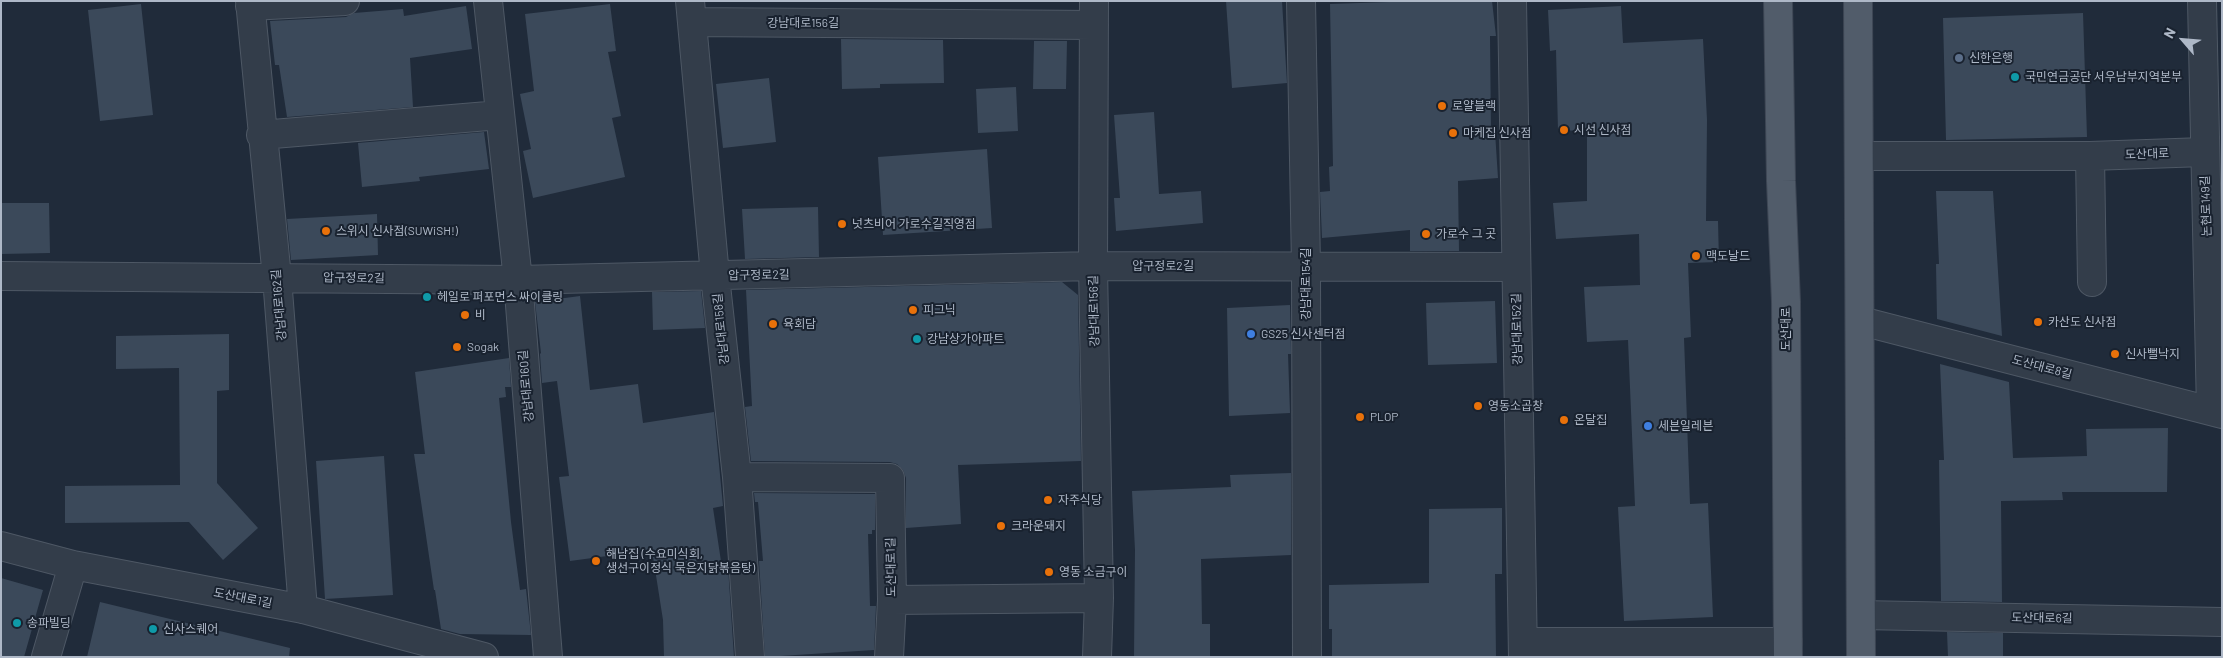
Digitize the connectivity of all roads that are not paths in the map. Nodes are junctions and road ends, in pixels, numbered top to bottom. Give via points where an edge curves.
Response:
1 (345, 1) edge
2 (488, 1) edge
3 (1301, 1) edge
4 (1512, 1) edge
5 (1778, 1) edge
6 (1858, 1) edge
7 (2202, 1) edge
8 (250, 4) edge
9 (691, 12) edge
10 (884, 12) edge
11 (1094, 13) edge
12 (500, 115) junction
13 (261, 135) junction
14 (2204, 152) junction
15 (1859, 156) junction
16 (2090, 156) junction
17 (2214, 232) edge
18 (1093, 266) junction
19 (1306, 266) junction
20 (1516, 267) junction
21 (1, 276) edge
22 (715, 276) junction
23 (277, 278) junction
24 (518, 280) junction
25 (2092, 282) dead end
26 (1861, 322) junction
27 (2216, 412) edge
28 (737, 477) junction
29 (1, 546) edge
30 (73, 565) junction
31 (1099, 598) junction
32 (892, 600) junction
33 (303, 609) junction
34 (1861, 615) junction
35 (2222, 622) edge
36 (1523, 649) edge
37 (1788, 649) edge
38 (46, 657) edge
39 (484, 657) edge
40 (548, 657) edge
41 (750, 657) edge
42 (889, 657) edge
43 (1098, 657) edge
44 (1307, 657) edge
45 (1861, 657) edge

1 - 8 street
2 - 12 street, 강남대로160길
3 - 19 street, 강남대로154길
4 - 20 street, 강남대로152길
5 - 37 main road, 도산대로 via 1786,302
6 - 15 main road
7 - 14 street, 논현로149길
8 - 13 street, 강남대로162길
9 - 10 street, 강남대로156길
9 - 22 street, 강남대로158길
10 - 11 street, 강남대로156길
11 - 18 street, 강남대로156길
12 - 13 street
12 - 24 street, 강남대로160길
13 - 23 street, 강남대로162길
14 - 16 street, 도산대로
14 - 17 street, 논현로149길
15 - 16 street, 도산대로
15 - 26 main road
16 - 25 street
17 - 27 street, 논현로149길
18 - 19 street, 압구정로2길
18 - 22 street, 압구정로2길
18 - 31 street, 강남대로156길
19 - 20 street, 압구정로2길
19 - 44 street, 강남대로154길
20 - 36 street, 강남대로152길
21 - 23 street, 압구정로2길
22 - 24 street, 압구정로2길
22 - 28 street, 강남대로158길
23 - 24 street, 압구정로2길
23 - 33 street, 강남대로162길
24 - 40 street, 강남대로160길
26 - 27 street, 도산대로8길
26 - 34 main road
28 - 32 street, 도산대로1길 via 890,478
28 - 41 street, 강남대로158길
29 - 30 street, 도산대로1길
30 - 33 street, 도산대로1길
30 - 38 street
31 - 32 street
31 - 43 street, 강남대로156길
32 - 42 street, 도산대로1길
33 - 39 street, 도산대로1길
34 - 35 street, 도산대로6길
34 - 45 main road
36 - 37 street

